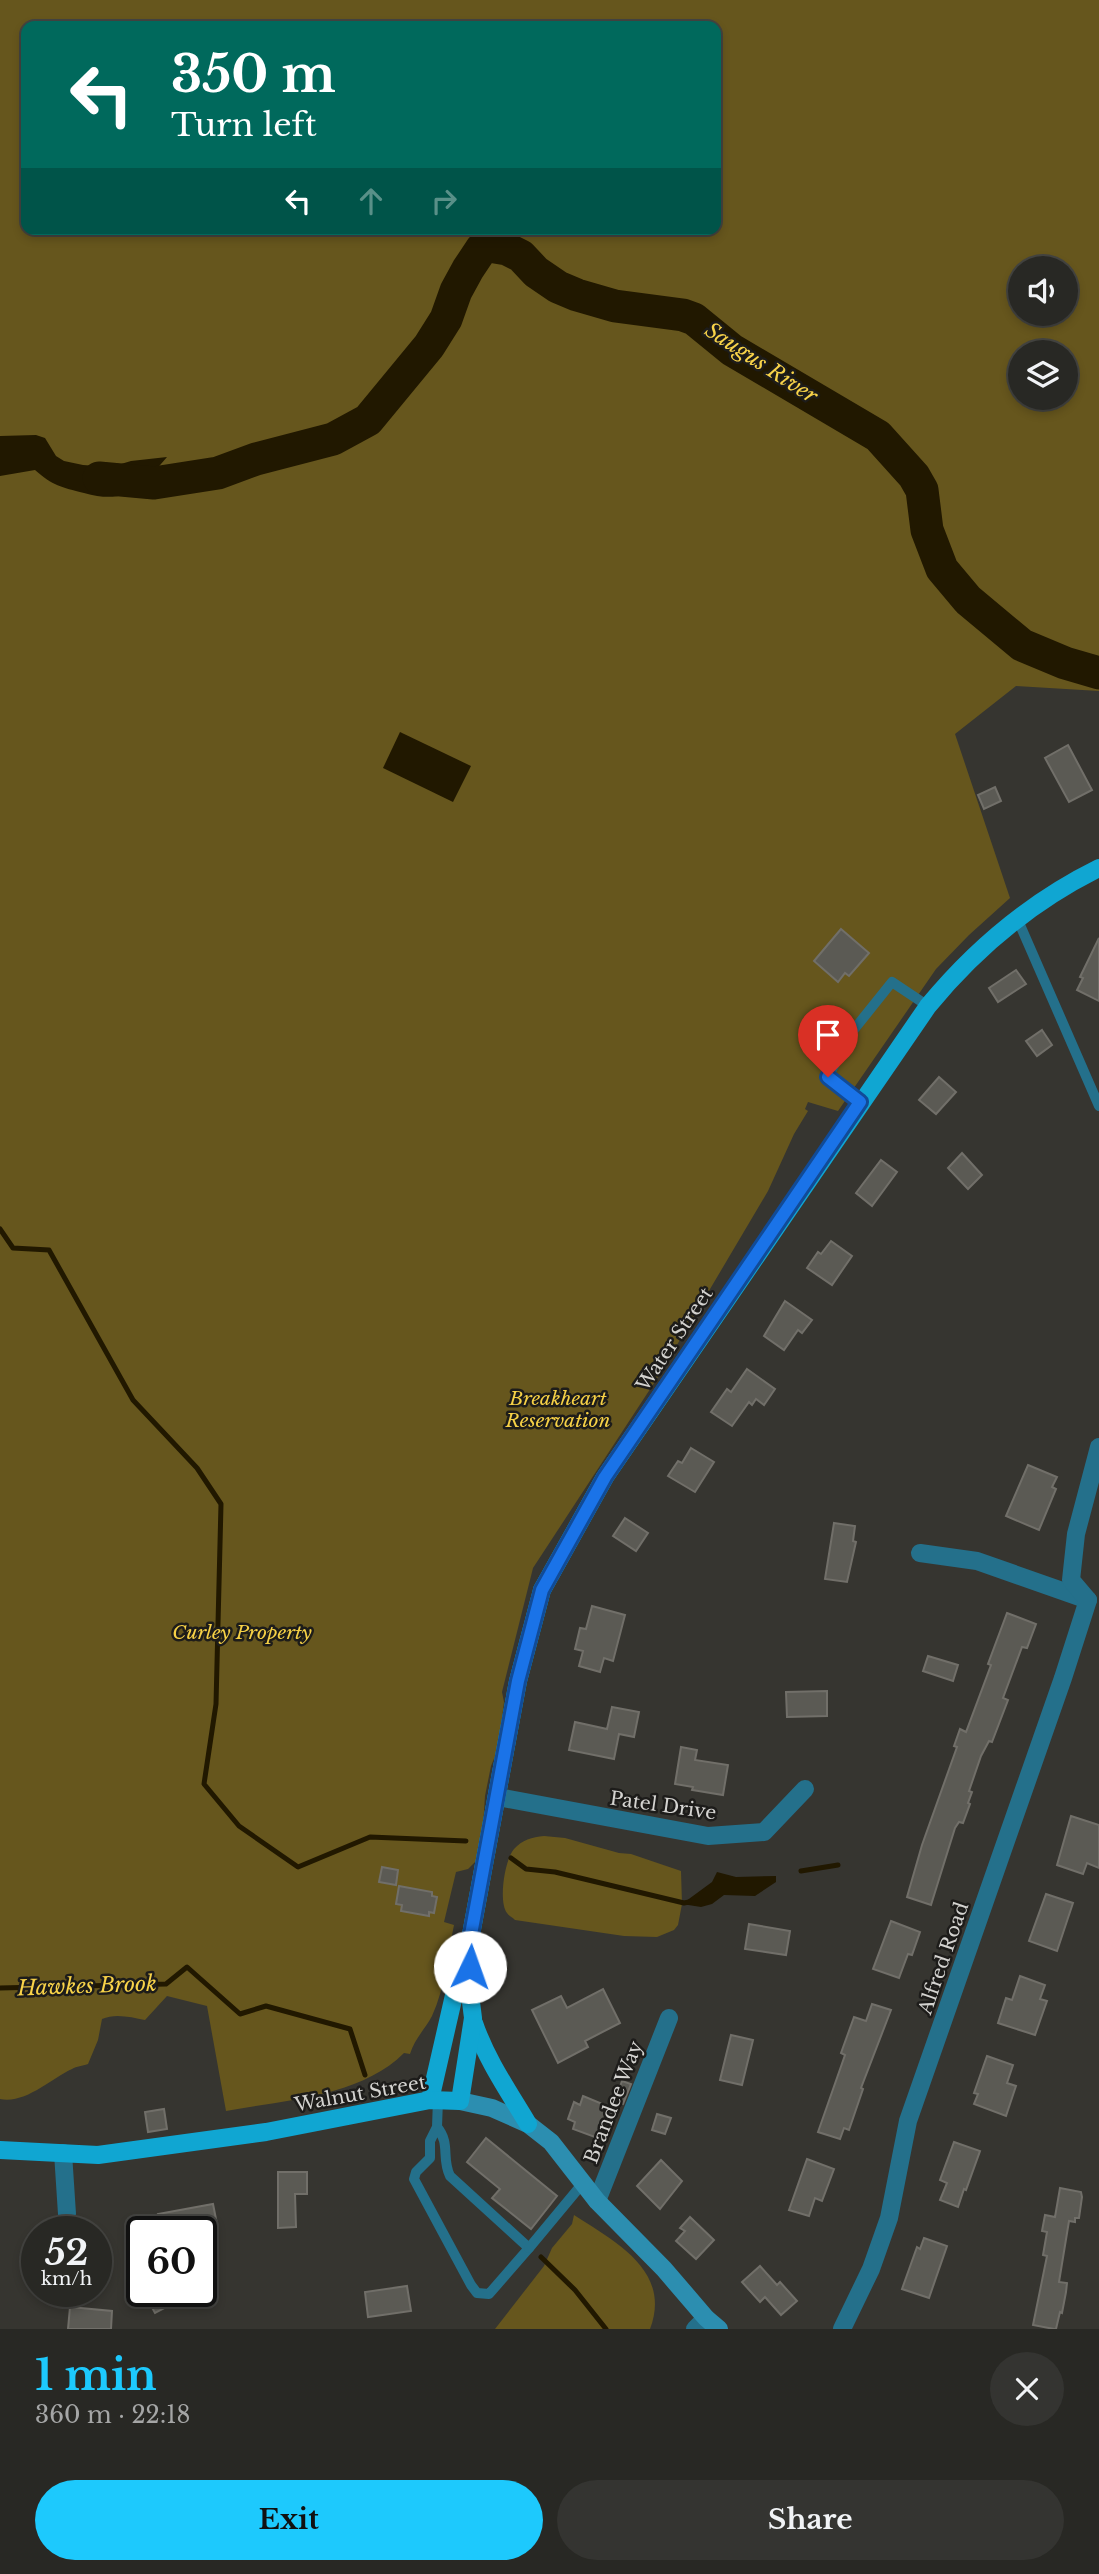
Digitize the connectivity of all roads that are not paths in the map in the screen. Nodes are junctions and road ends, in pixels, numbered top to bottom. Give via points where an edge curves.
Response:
1 (1099, 867) edge
2 (1017, 918) junction
3 (928, 1006) junction
4 (860, 1102) junction
5 (1099, 1106) edge
6 (1099, 1447) edge
7 (920, 1553) dead end
8 (1093, 1602) edge
9 (805, 1790) dead end
10 (498, 1797) junction
11 (470, 1940) junction
12 (473, 2018) junction
13 (668, 2018) dead end
14 (434, 2100) junction
15 (460, 2101) junction
16 (528, 2124) junction
17 (437, 2127) junction
18 (0, 2150) edge
19 (63, 2153) junction
20 (583, 2182) junction
21 (597, 2201) junction
22 (67, 2214) dead end
23 (529, 2248) junction
24 (707, 2325) edge
25 (842, 2329) edge

1 - 2 main road, Water Street
2 - 3 main road, Water Street via 965,964
2 - 5 lane
3 - 4 main road, Water Street
3 - 4 lane via 892,982 852,1032 828,1077
4 - 10 main road, Water Street via 605,1477 542,1590 518,1681
6 - 8 street via 1076,1534 1071,1580
7 - 8 street via 977,1561
8 - 25 street, Alfred Road via 908,2121 890,2218
9 - 10 street, Patel Drive via 764,1832 708,1836
10 - 11 main road, Water Street
11 - 12 main road, Water Street
11 - 14 main road, Water Street via 463,1954
12 - 15 main road, Water Street
12 - 16 main road
13 - 21 street, Brandee Way
14 - 15 main road, Walnut Street
14 - 17 lane
14 - 19 main road, Walnut Street via 266,2132 98,2155
15 - 16 main road, Walnut Street via 492,2108
16 - 20 main road, Walnut Street via 551,2142
17 - 23 lane via 446,2140 450,2176
17 - 23 lane via 430,2141 430,2158 414,2179 477,2293 489,2294
18 - 19 main road, Walnut Street
19 - 22 street
20 - 21 main road, Walnut Street
20 - 23 lane
21 - 24 main road, Walnut Street via 664,2269

